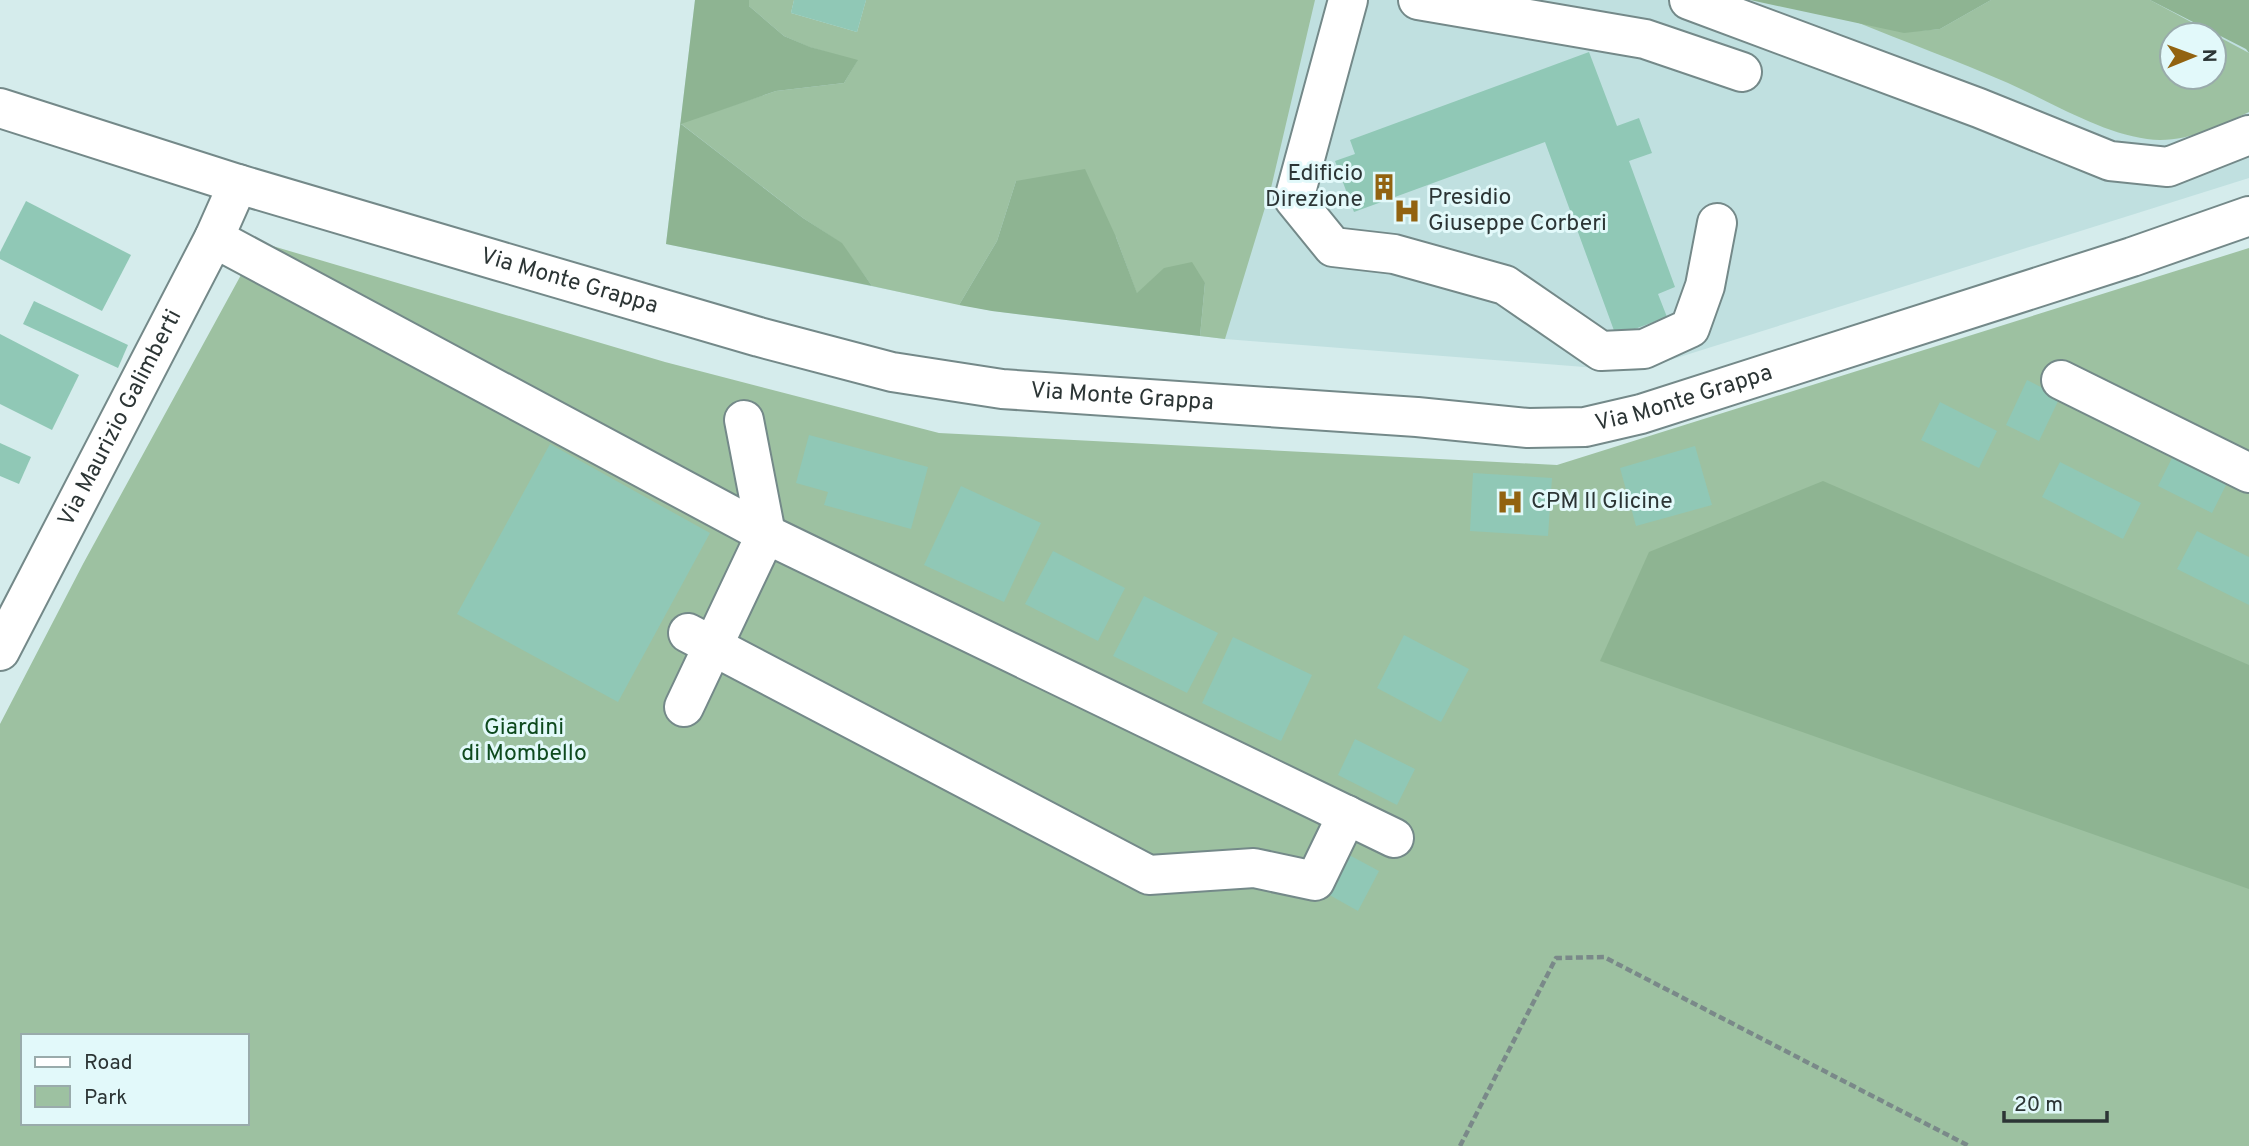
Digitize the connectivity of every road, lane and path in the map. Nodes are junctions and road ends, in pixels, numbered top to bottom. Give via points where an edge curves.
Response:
1 (1348, 0) edge
2 (1418, 0) edge
3 (1689, 0) edge
4 (1742, 72) dead end
5 (0, 108) edge
6 (2249, 135) edge
7 (237, 184) junction
8 (2249, 216) edge
9 (1717, 223) dead end
10 (214, 238) junction
11 (2061, 380) dead end
12 (744, 420) dead end
13 (2249, 474) edge
14 (766, 534) junction
15 (701, 640) junction
16 (0, 651) edge
17 (684, 707) dead end
18 (1347, 815) junction
19 (1394, 838) dead end
20 (1460, 1146) edge
21 (1969, 1146) edge

1 - 9 street via 1294,199 1334,247 1394,254 1505,285 1601,351 1644,349 1690,328 1705,286
2 - 4 street via 1645,39
3 - 6 street via 2110,161 2168,167
5 - 7 street, Via Monte Grappa
7 - 8 street, Via Monte Grappa via 892,372 1002,389 1528,428 1585,427 1641,414
7 - 10 street, Via Maurizio Galimberti
10 - 14 street
10 - 16 street, Via Maurizio Galimberti
11 - 13 street
12 - 14 street
14 - 15 street
14 - 18 street
15 - 17 street
15 - 18 street via 1149,875 1254,868 1315,881
18 - 19 street
20 - 21 path via 1556,958 1604,957

